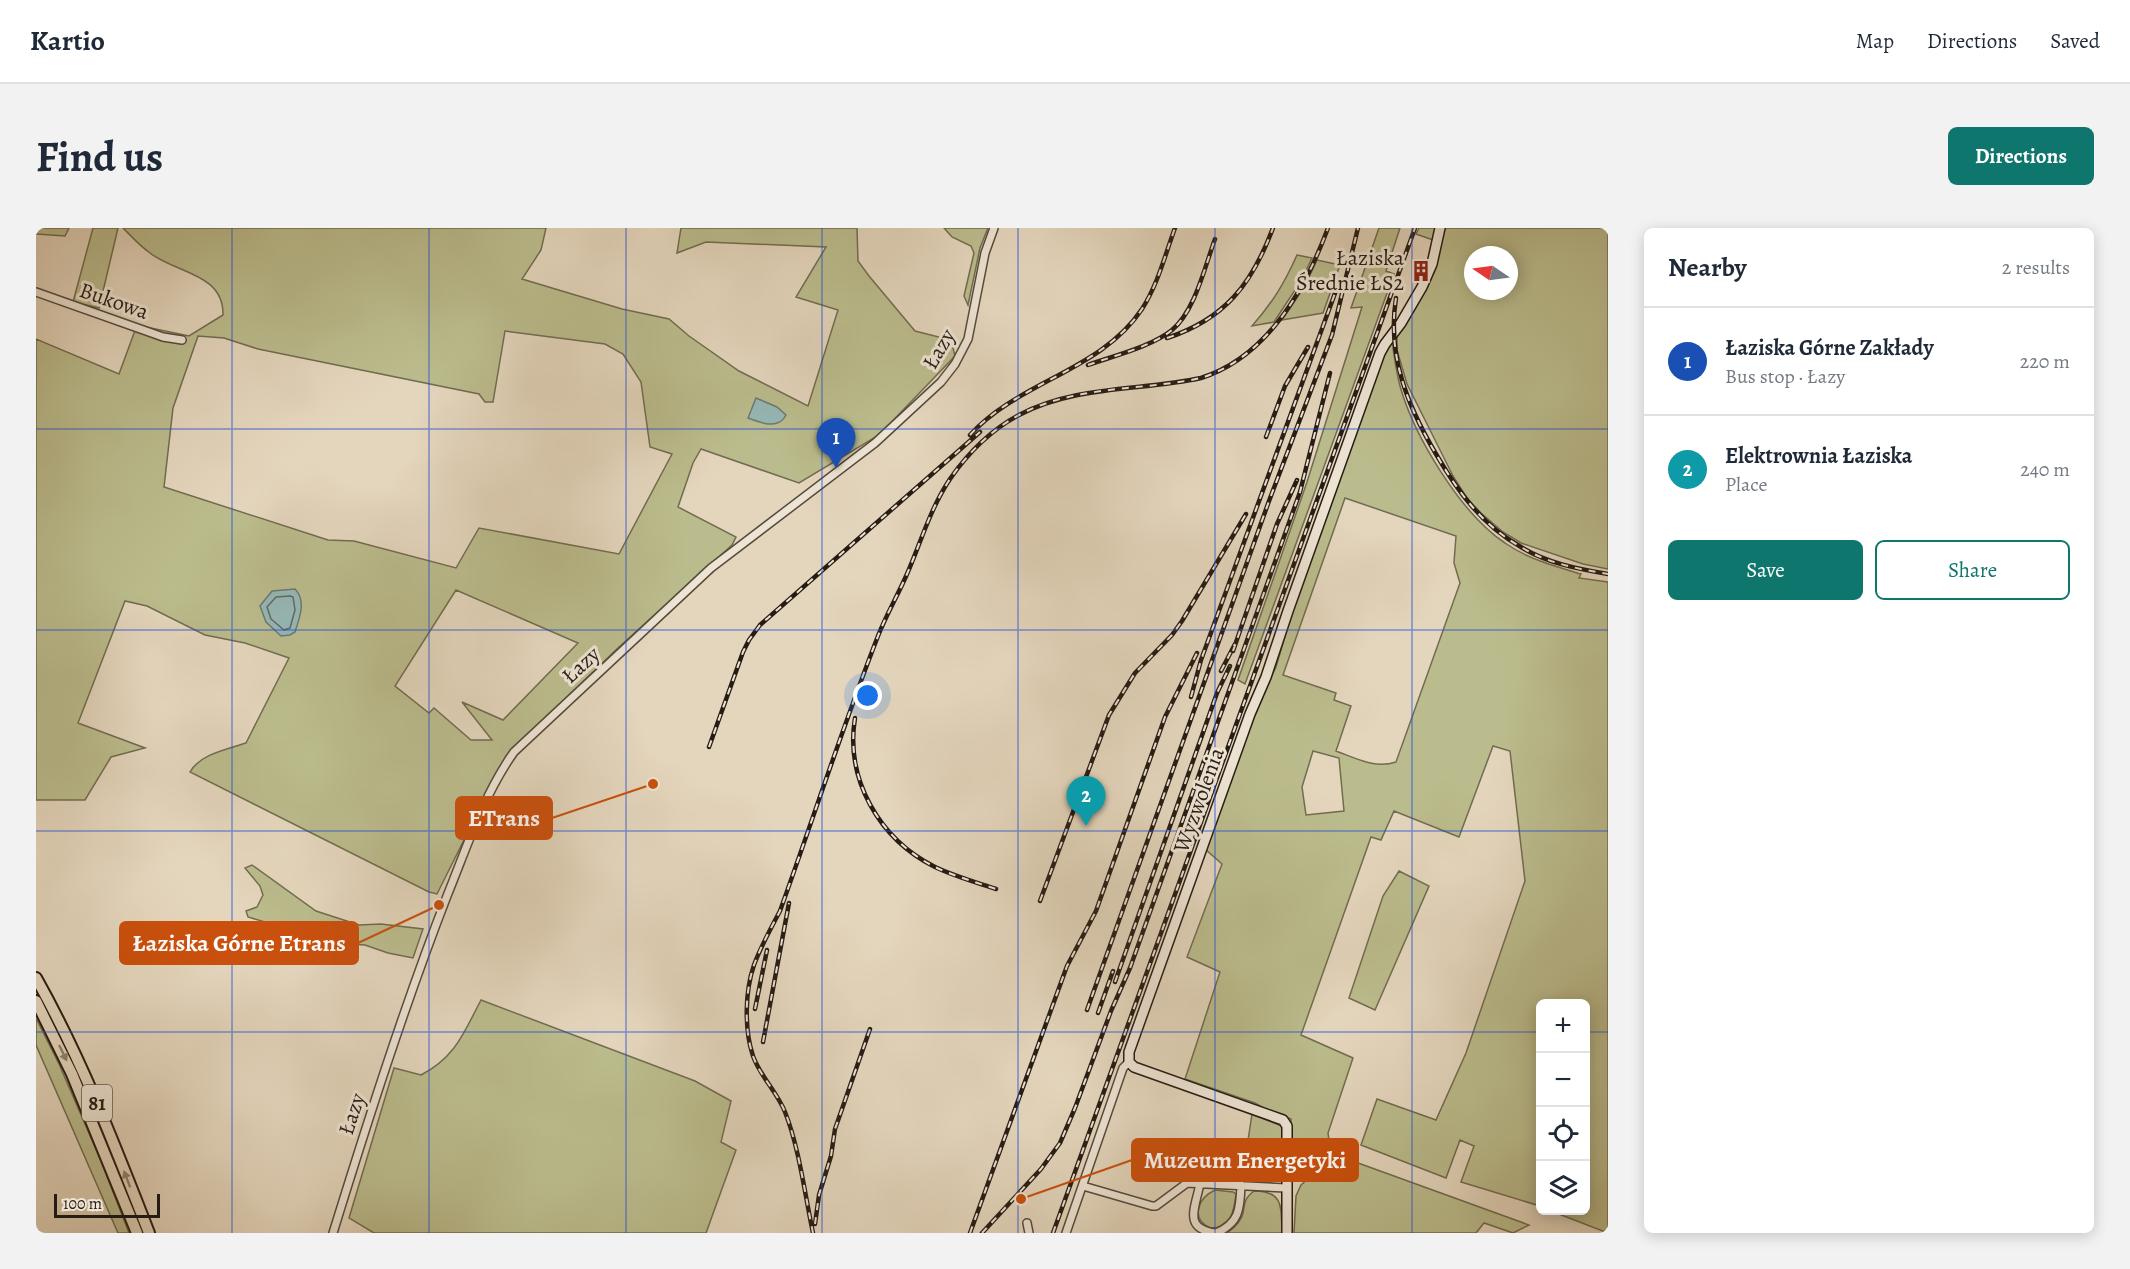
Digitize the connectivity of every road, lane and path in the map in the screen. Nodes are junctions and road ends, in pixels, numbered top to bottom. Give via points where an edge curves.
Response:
1 (994, 228) edge
2 (1440, 228) edge
3 (36, 292) edge
4 (182, 340) dead end
5 (36, 978) edge
6 (36, 1001) edge
7 (1129, 1062) junction
8 (1200, 1183) junction
9 (1241, 1185) junction
10 (1083, 1186) junction
11 (1286, 1188) junction
12 (1027, 1223) dead end
13 (136, 1233) edge
14 (149, 1233) edge
15 (333, 1233) edge
16 (1029, 1233) edge
17 (1066, 1233) edge
18 (1215, 1233) edge
19 (1287, 1233) edge

1 - 15 street, Łazy via 985,253 968,339 941,382 875,443 711,568 514,752 498,774 422,960
2 - 7 street, Wyzwolenia via 1432,264 1422,286 1384,344 1376,364 1129,1052
3 - 4 street, Bukowa via 152,334
14 -> 5 main road, 81 via 91,1088
6 -> 13 main road, 81 via 76,1082
7 - 10 street via 1123,1068
7 - 11 street via 1283,1120 1287,1126
8 - 9 street
8 - 10 street via 1187,1183 1156,1206
8 - 18 street via 1196,1227
9 - 11 street
9 - 18 street via 1234,1220 1227,1229
10 - 17 street
11 - 19 street
12 - 16 street

